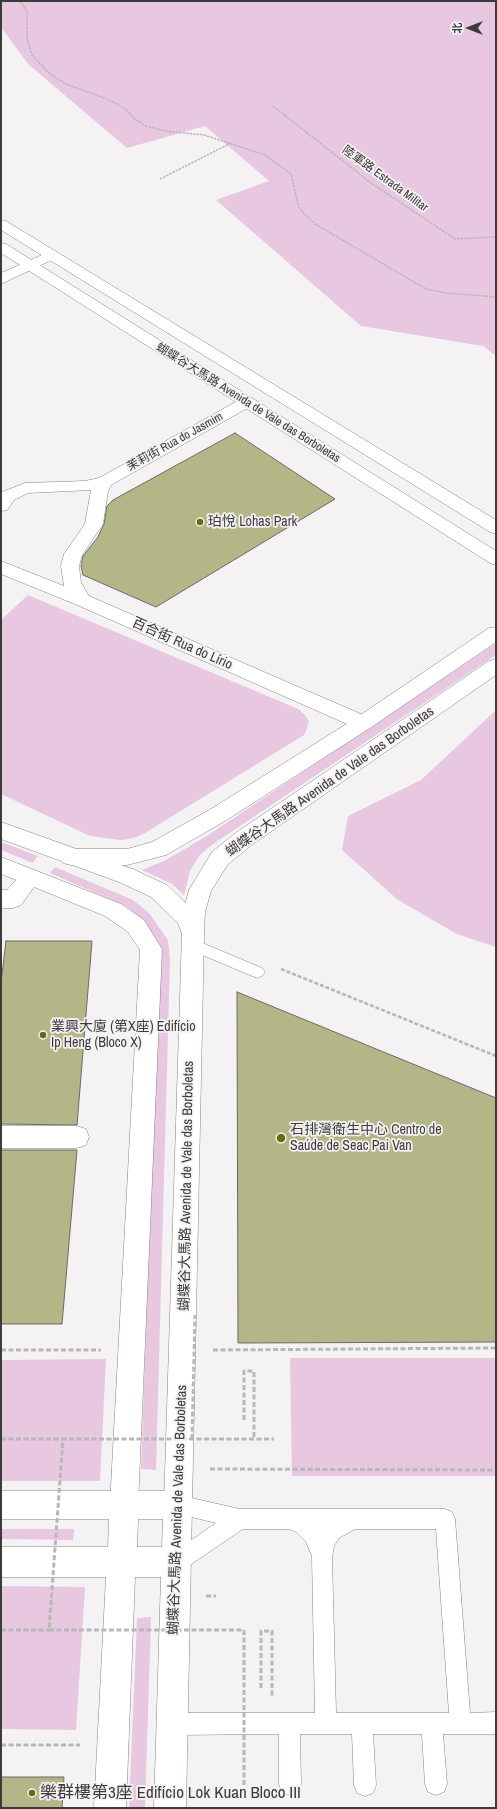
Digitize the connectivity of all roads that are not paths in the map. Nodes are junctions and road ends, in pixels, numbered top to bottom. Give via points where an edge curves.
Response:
1 (1, 224) edge
2 (36, 246) junction
3 (1, 247) edge
4 (51, 255) junction
5 (8, 259) edge
6 (30, 265) junction
7 (1, 279) edge
8 (247, 402) junction
9 (104, 482) junction
10 (1, 506) edge
11 (496, 528) edge
12 (496, 559) edge
13 (1, 567) edge
14 (82, 600) junction
15 (496, 633) edge
16 (496, 666) edge
17 (363, 723) junction
18 (1, 830) edge
19 (71, 858) junction
20 (1, 865) edge
21 (30, 877) junction
22 (1, 899) edge
23 (193, 940) junction
24 (257, 972) dead end
25 (1, 1137) edge
26 (77, 1137) dead end
27 (1, 1504) edge
28 (124, 1504) junction
29 (178, 1504) junction
30 (240, 1519) junction
31 (277, 1519) junction
32 (357, 1519) junction
33 (322, 1557) junction
34 (1, 1562) edge
35 (122, 1562) junction
36 (177, 1562) junction
37 (432, 1723) junction
38 (460, 1723) junction
39 (496, 1723) edge
40 (172, 1724) junction
41 (289, 1724) junction
42 (326, 1724) junction
43 (362, 1724) junction
44 (290, 1784) dead end
45 (436, 1784) dead end
46 (365, 1785) dead end
47 (110, 1808) edge
48 (170, 1808) edge

1 - 2 street, 蝴蝶谷大馬路 Avenida de Vale das Borboletas
2 - 4 street, 蝴蝶谷大馬路 Avenida de Vale das Borboletas
2 - 5 street
3 - 5 street, 蝴蝶谷大馬路 Avenida de Vale das Borboletas
4 - 6 street
4 - 11 street, 蝴蝶谷大馬路 Avenida de Vale das Borboletas
5 - 6 street, 蝴蝶谷大馬路 Avenida de Vale das Borboletas
6 - 7 street
6 - 8 street, 蝴蝶谷大馬路 Avenida de Vale das Borboletas
8 - 9 street, 茉莉街 Rua do Jasmim
8 - 12 street, 蝴蝶谷大馬路 Avenida de Vale das Borboletas
9 - 10 street, 茉莉街 Rua do Jasmim via 85,486 25,488 8,496
9 - 14 street via 99,491 94,524 73,554 70,566 72,583
13 - 14 street, 百合街 Rua do Lírio
14 - 17 street, 百合街 Rua do Lírio
15 - 17 street, 蝴蝶谷大馬路 Avenida de Vale das Borboletas
16 - 23 street, 蝴蝶谷大馬路 Avenida de Vale das Borboletas via 245,838 220,858 200,890 194,912
17 - 19 street, 蝴蝶谷大馬路 Avenida de Vale das Borboletas via 218,815 158,849 127,857
18 - 19 street
19 - 23 street via 128,876 159,891 188,919
20 - 21 street
21 - 22 street via 13,899
21 - 28 street via 113,910 136,926 151,949
23 - 24 lane
23 - 29 street, 蝴蝶谷大馬路 Avenida de Vale das Borboletas via 195,1350 179,1469
25 - 26 street
27 - 28 street
28 - 29 street
28 - 35 street
29 - 30 lane
29 - 36 street, 蝴蝶谷大馬路 Avenida de Vale das Borboletas
30 - 31 lane
30 - 36 lane
31 - 32 lane
31 - 33 lane via 290,1519 303,1525 313,1535
32 - 33 lane via 344,1523 332,1531 325,1543
32 - 38 lane via 445,1519
33 - 42 lane
34 - 35 street
35 - 36 street
35 - 47 street
36 - 40 street, 蝴蝶谷大馬路 Avenida de Vale das Borboletas
37 - 38 lane
37 - 43 lane
37 - 45 lane
38 - 39 lane
40 - 41 lane
40 - 48 street, 蝴蝶谷大馬路 Avenida de Vale das Borboletas
41 - 42 lane
41 - 44 lane
42 - 43 lane
43 - 46 lane

